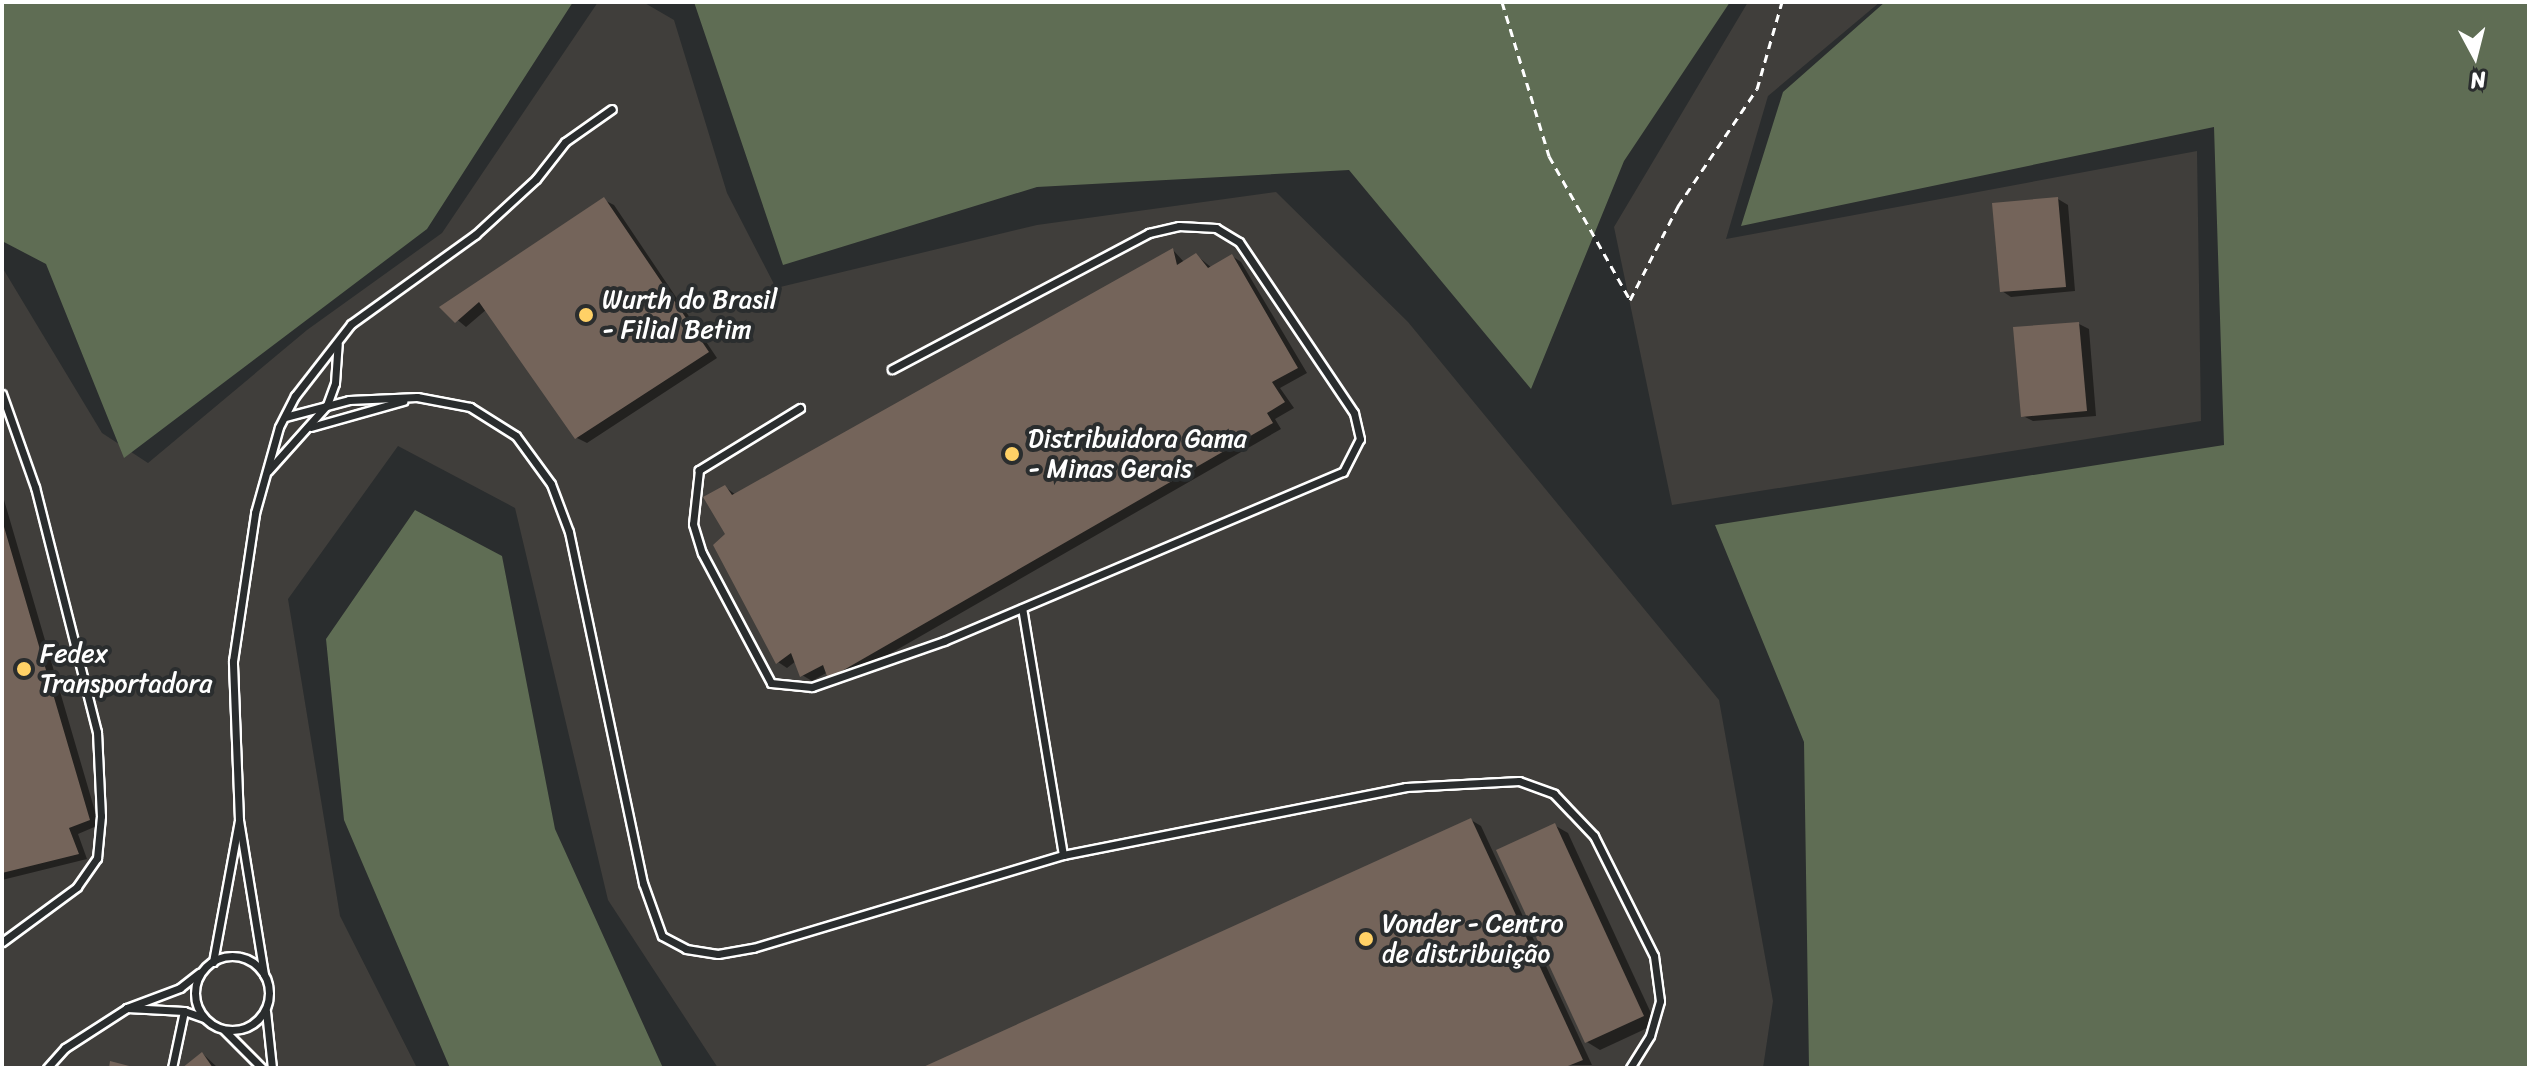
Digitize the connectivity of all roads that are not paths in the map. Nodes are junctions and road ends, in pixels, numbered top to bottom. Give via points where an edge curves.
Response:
1 (612, 109) dead end
2 (338, 341) junction
3 (892, 369) dead end
4 (2, 394) edge
5 (417, 397) junction
6 (327, 405) junction
7 (800, 408) dead end
8 (285, 417) junction
9 (308, 427) junction
10 (264, 475) junction
11 (1022, 608) junction
12 (239, 820) junction
13 (1063, 855) junction
14 (2, 942) edge
15 (213, 962) junction
16 (204, 970) junction
17 (264, 974) junction
18 (127, 1008) junction
19 (266, 1008) junction
20 (184, 1011) junction
21 (207, 1019) junction
22 (223, 1028) junction
23 (47, 1068) edge
24 (172, 1068) edge
25 (262, 1068) edge
26 (272, 1068) edge
27 (1630, 1068) edge

1 - 2 lane via 565,142 536,179 475,235 374,305
2 - 6 lane via 335,383
2 - 8 lane
3 - 11 lane via 1149,233 1179,226 1216,228 1239,242 1354,413 1360,439 1343,472
4 - 14 lane via 35,487 97,732 101,816 97,858 77,887
5 - 6 lane
5 - 9 lane
5 - 13 lane via 470,407 516,436 551,484 569,532 622,792 643,883 662,936 686,949 718,954 753,948
6 - 8 lane
6 - 9 lane
7 - 11 lane via 699,470 693,495 693,524 702,553 771,683 812,687 841,680
8 - 10 lane
9 - 10 lane
10 - 12 lane via 233,661
11 - 13 lane
12 - 15 lane
12 - 17 lane
13 - 27 lane via 1406,787 1519,781 1554,794 1594,836 1654,956 1660,1001 1650,1036
15 - 16 lane
15 - 17 lane via 235,956
16 - 18 lane via 180,988
16 - 21 lane via 196,1001
17 - 19 lane
18 - 20 lane
18 - 23 lane via 65,1048
19 - 22 lane via 244,1028
19 - 26 lane
20 - 21 lane
20 - 24 lane
21 - 22 lane
22 - 25 lane

